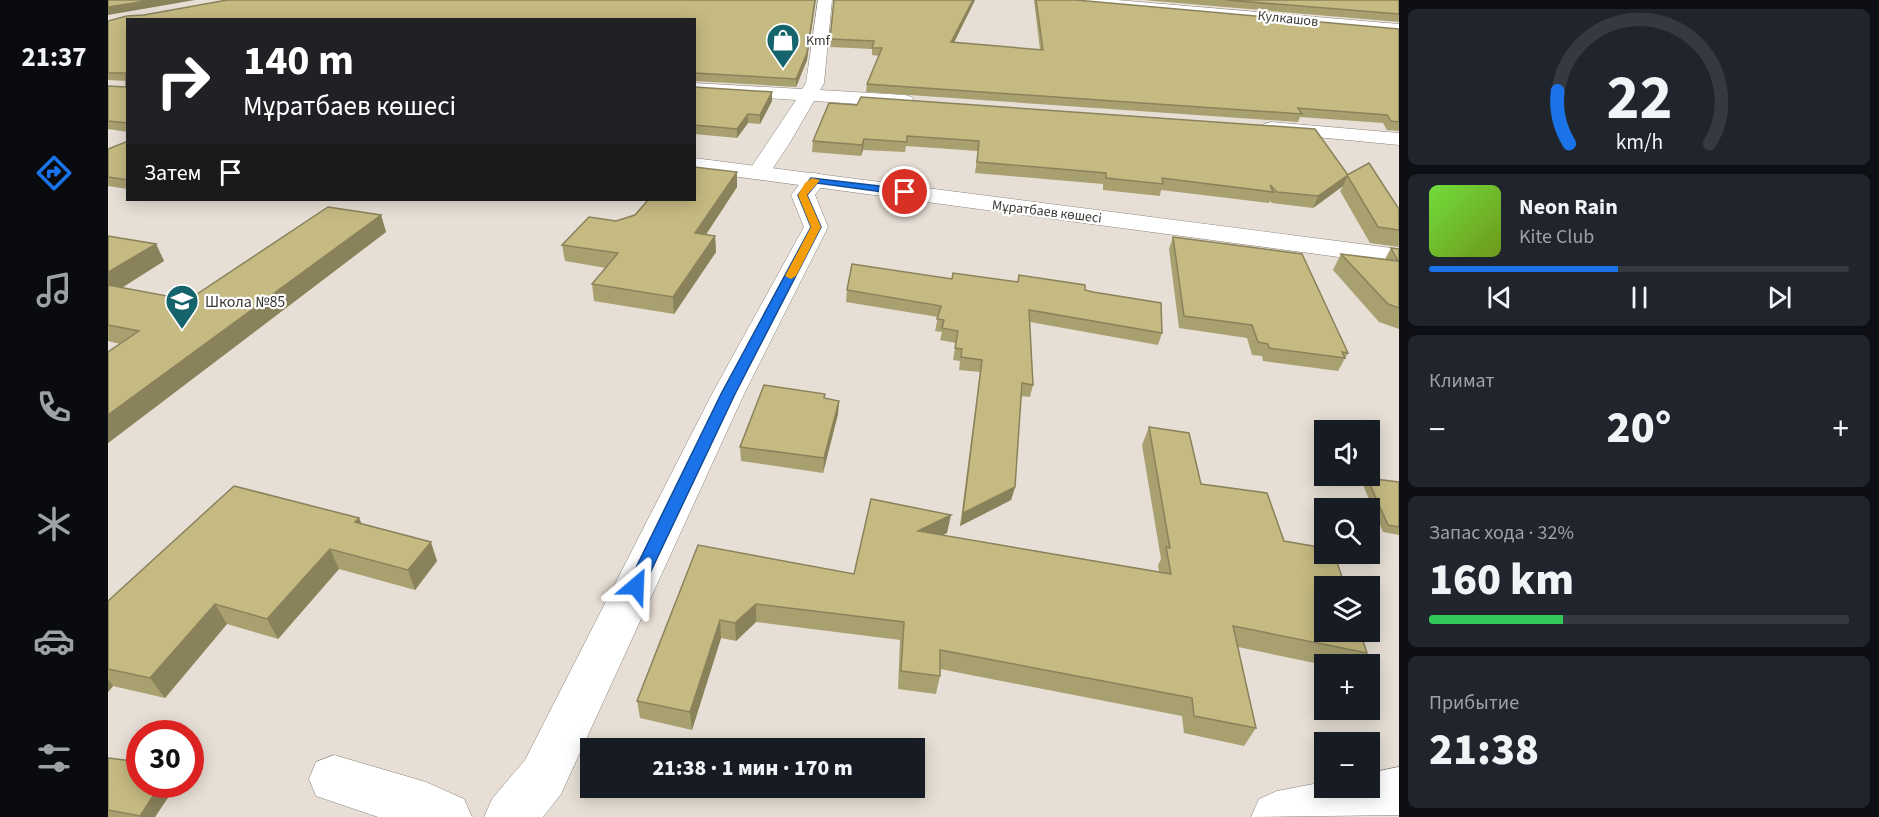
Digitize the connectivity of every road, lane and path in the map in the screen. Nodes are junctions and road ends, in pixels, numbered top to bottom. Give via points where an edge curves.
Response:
1 (825, 0) edge
2 (1068, 0) edge
3 (1249, 14) junction
4 (1399, 18) edge
5 (1399, 29) edge
6 (696, 88) edge
7 (807, 94) junction
8 (924, 103) edge
9 (1252, 127) edge
10 (1399, 139) edge
11 (696, 164) edge
12 (759, 172) junction
13 (815, 180) junction
14 (1399, 257) edge
15 (334, 779) dead end
16 (1399, 791) edge
17 (446, 817) edge
18 (510, 817) edge
19 (1277, 817) edge

1 - 7 street via 815,83
2 - 3 street, Кулкашов
3 - 4 street, Кулкашов
3 - 5 street, Кулкашов
6 - 7 street
7 - 8 street
7 - 12 street
9 - 10 street
11 - 12 street, Мұратбаев көшесі
12 - 13 street, Мұратбаев көшесі
13 - 14 street, Мұратбаев көшесі
13 - 18 street via 802,195 816,227 728,394 543,777
15 - 17 street via 426,807
16 - 19 street

